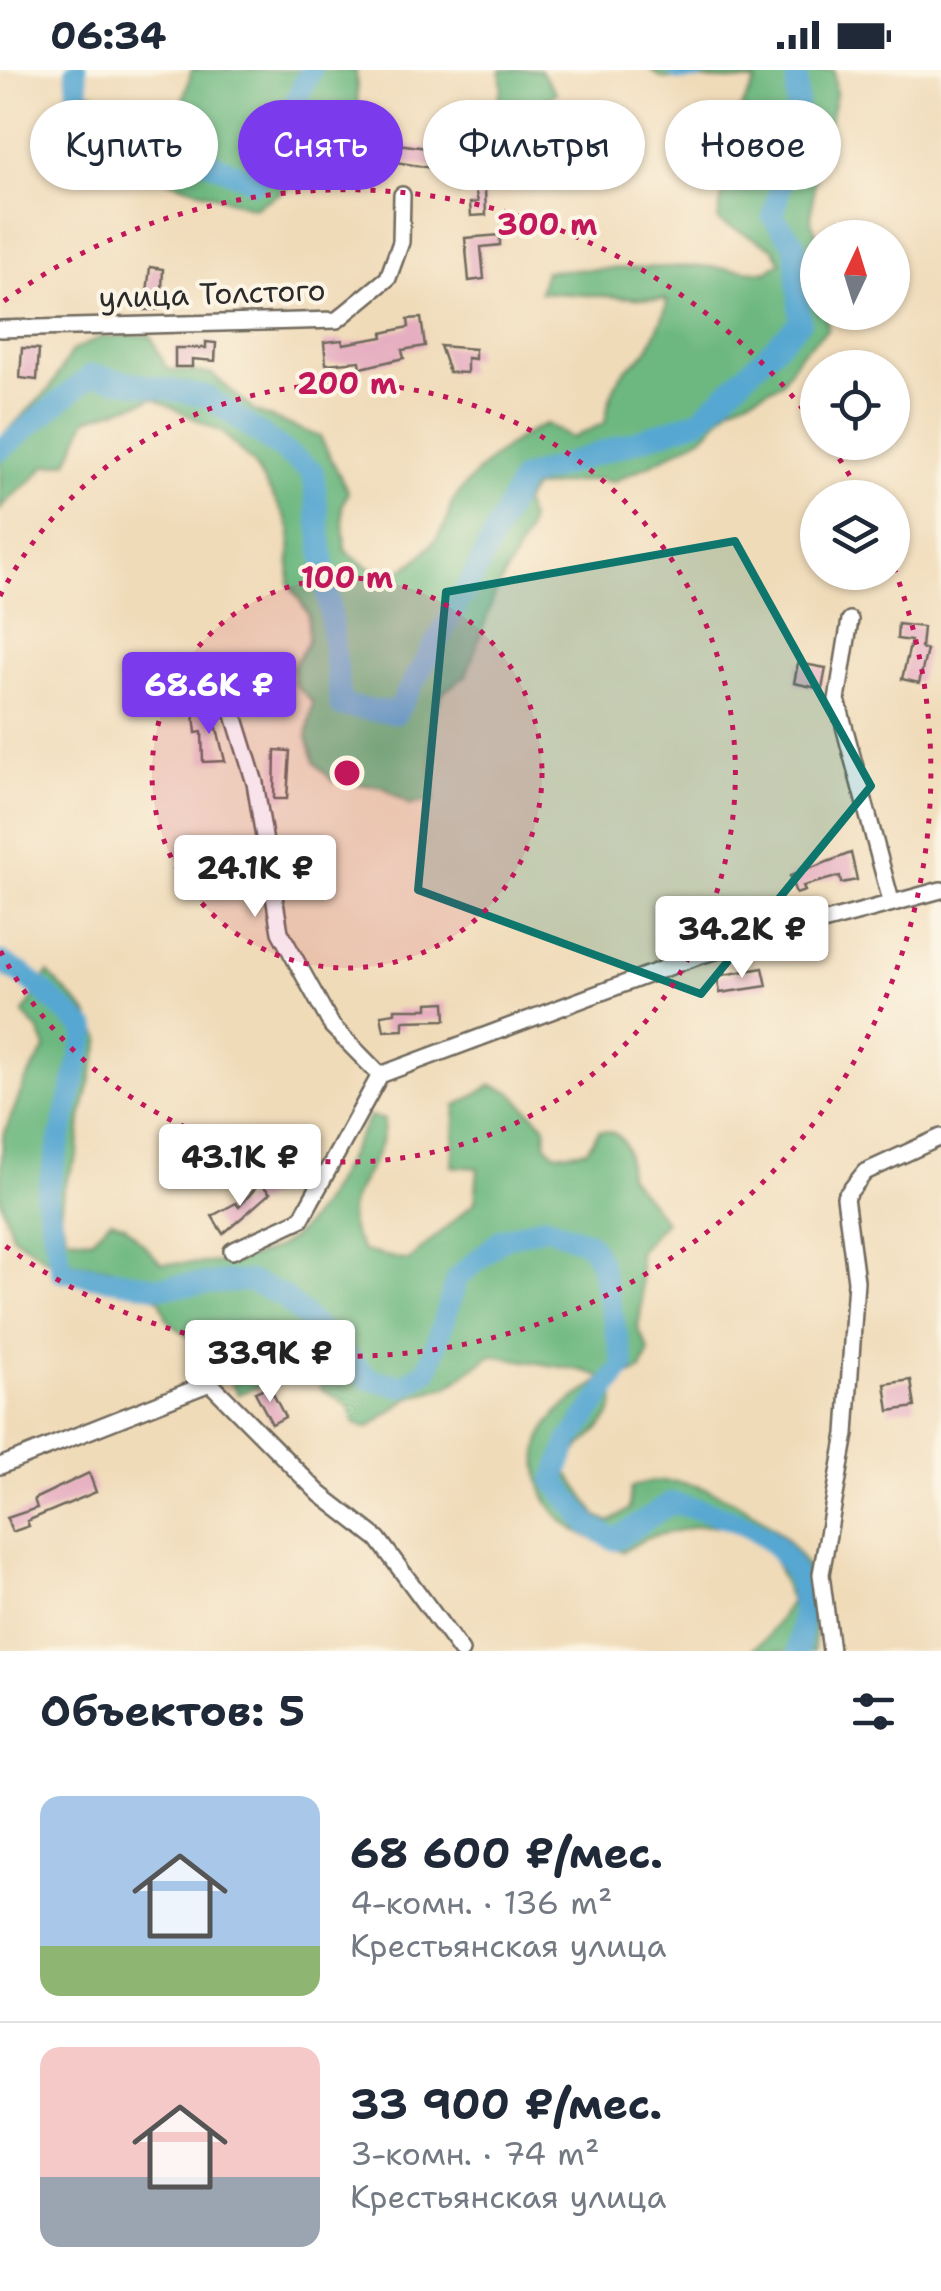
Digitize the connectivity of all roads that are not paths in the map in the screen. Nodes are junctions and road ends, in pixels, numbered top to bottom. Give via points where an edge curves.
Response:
1 (402, 196) dead end
2 (0, 328) edge
3 (850, 620) dead end
4 (233, 712) dead end
5 (941, 890) edge
6 (891, 901) junction
7 (380, 1075) junction
8 (941, 1137) edge
9 (232, 1251) dead end
10 (0, 1466) edge
11 (461, 1651) edge
12 (831, 1651) edge

1 - 2 street, улица Толстого via 401,242 388,278 337,320
3 - 6 street via 837,700
4 - 7 street via 254,783 280,932 332,1026
5 - 6 street
6 - 7 street via 701,955
7 - 9 street via 301,1219
8 - 12 street via 865,1172 845,1197 856,1281 846,1434 820,1574
10 - 11 street via 210,1384 320,1494 378,1540

